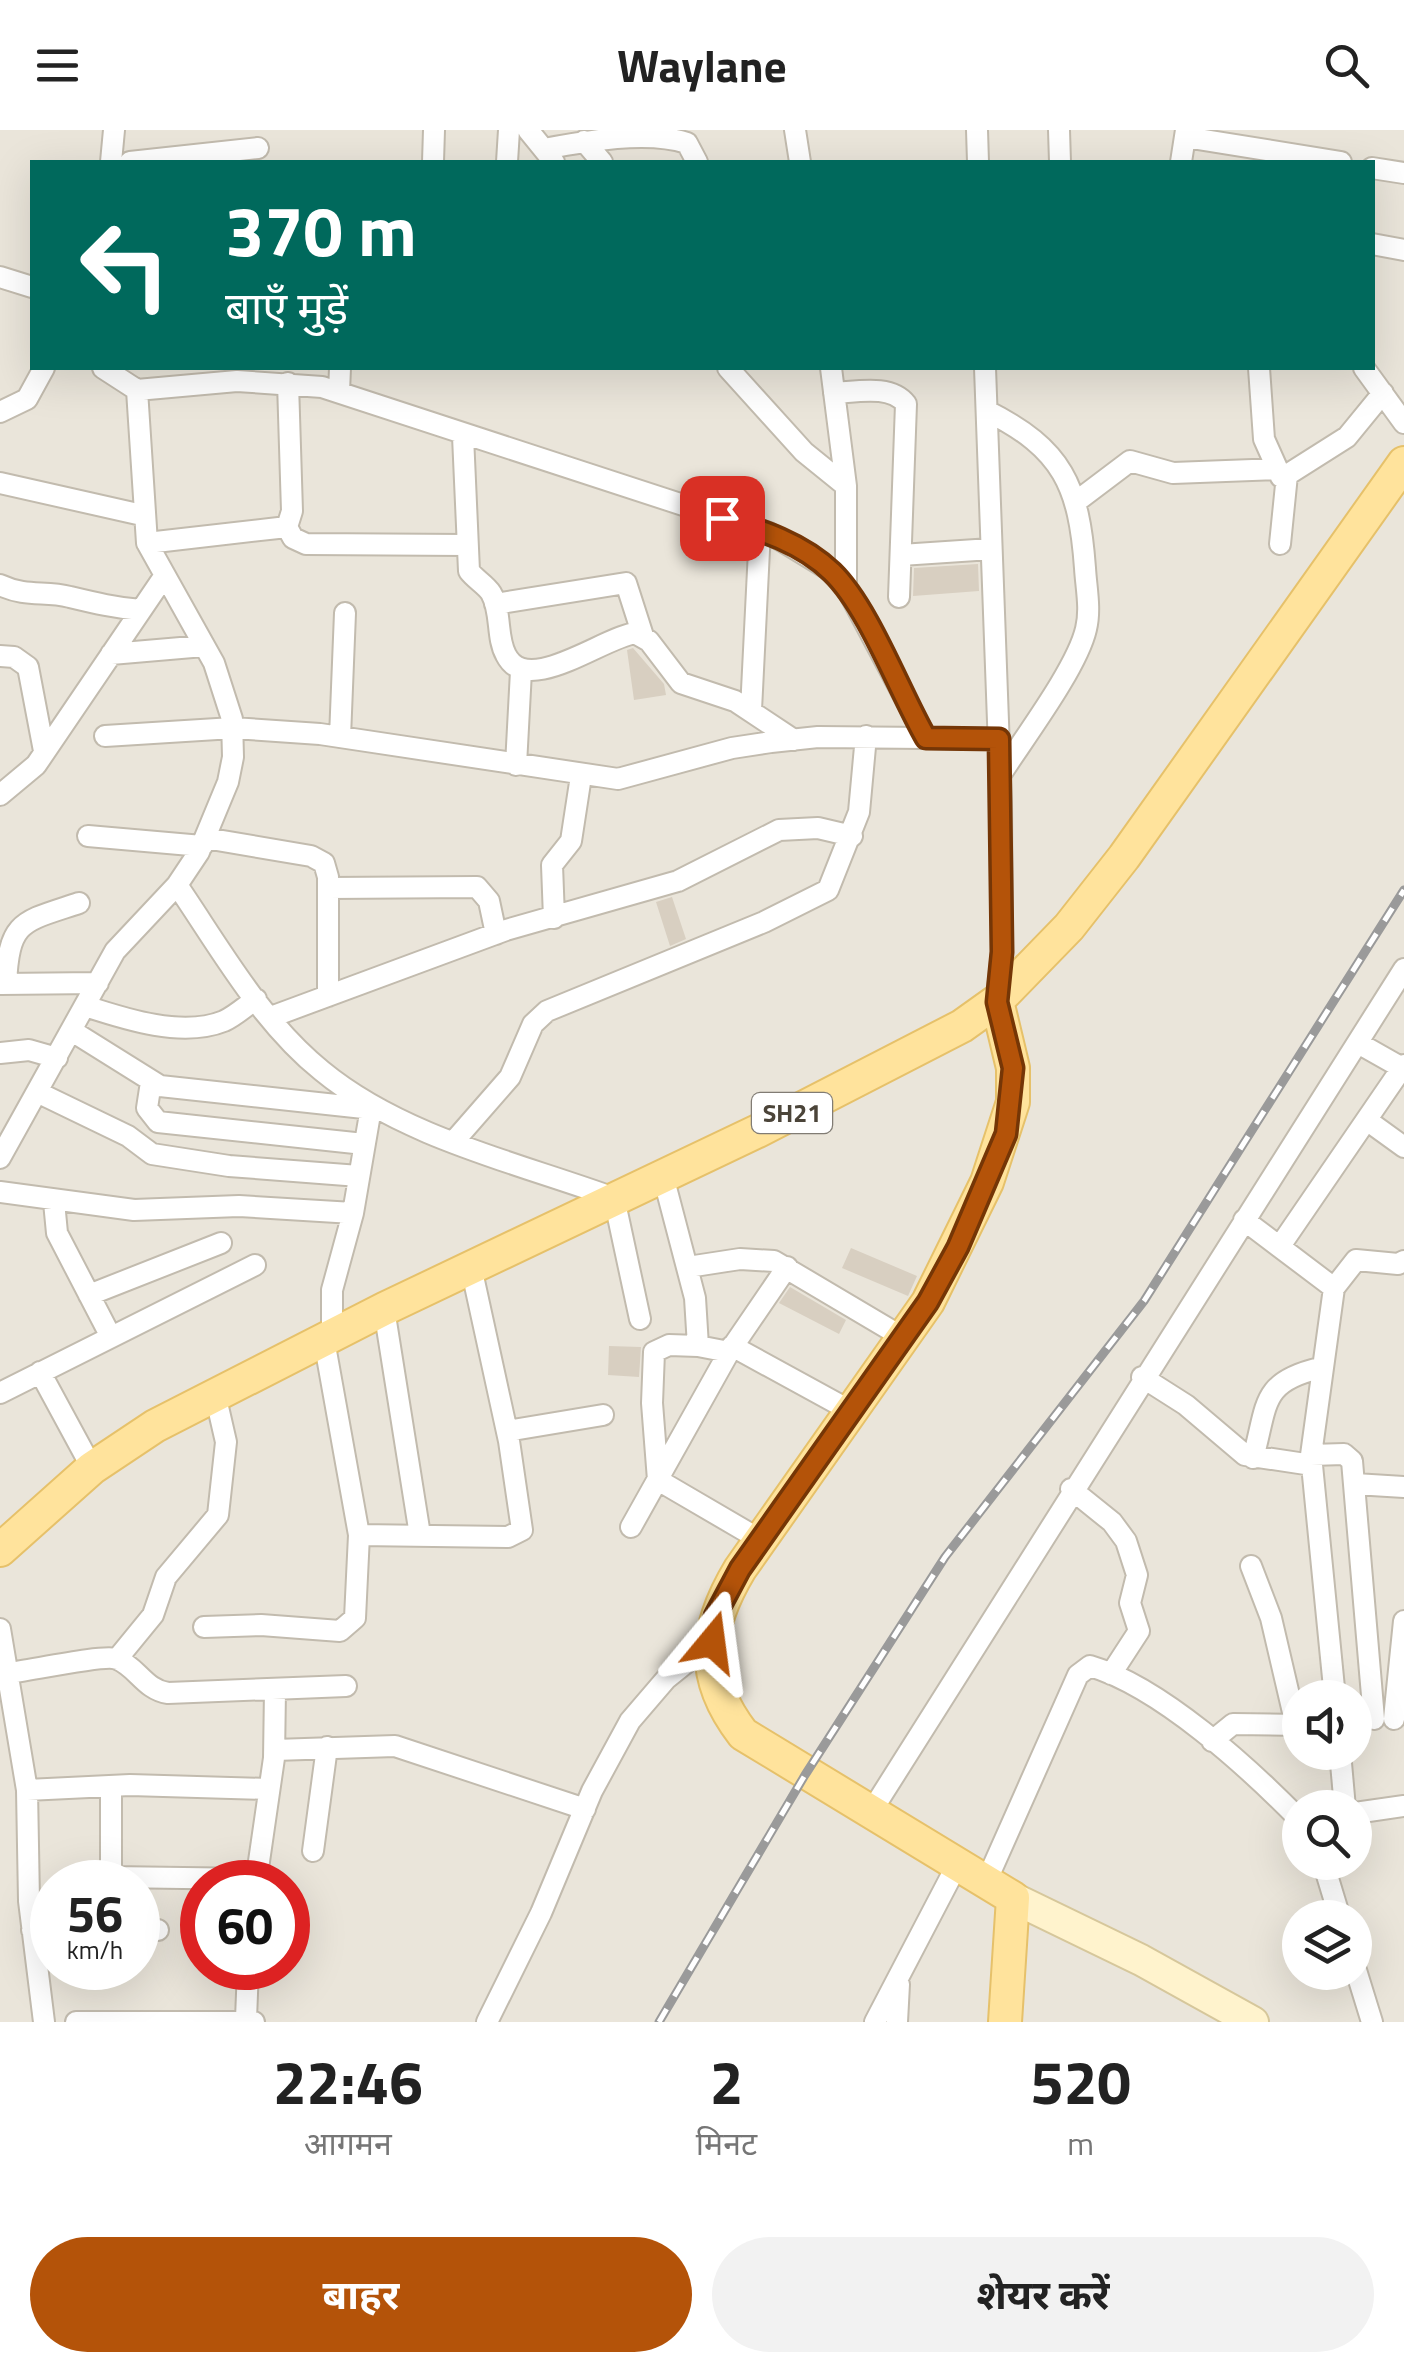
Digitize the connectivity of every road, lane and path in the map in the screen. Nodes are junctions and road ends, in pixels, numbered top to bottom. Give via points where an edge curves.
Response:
1 (114, 130) edge
2 (509, 130) edge
3 (528, 130) edge
4 (795, 130) edge
5 (977, 130) edge
6 (1059, 130) edge
7 (433, 132) edge
8 (1186, 133) edge
9 (584, 141) junction
10 (258, 148) dead end
11 (549, 156) edge
12 (111, 160) edge
13 (148, 160) edge
14 (420, 160) edge
15 (433, 160) edge
16 (507, 160) edge
17 (600, 160) edge
18 (696, 160) edge
19 (800, 160) edge
20 (978, 160) edge
21 (1060, 160) edge
22 (1181, 160) edge
23 (1331, 160) edge
24 (1375, 168) edge
25 (1404, 173) edge
26 (1375, 245) edge
27 (1404, 250) edge
28 (0, 277) edge
29 (30, 286) edge
30 (43, 370) edge
31 (106, 370) edge
32 (340, 370) edge
33 (730, 370) edge
34 (830, 370) edge
35 (985, 370) edge
36 (1259, 370) edge
37 (1365, 370) edge
38 (288, 383) junction
39 (137, 390) junction
40 (339, 392) junction
41 (834, 392) junction
42 (1383, 394) junction
43 (987, 411) junction
44 (0, 412) edge
45 (1404, 423) edge
46 (463, 436) junction
47 (1404, 464) edge
48 (1280, 475) junction
49 (0, 484) edge
50 (846, 486) junction
51 (1077, 501) junction
52 (142, 516) junction
53 (287, 528) junction
54 (760, 530) junction
55 (147, 543) junction
56 (1280, 544) dead end
57 (466, 545) junction
58 (992, 549) junction
59 (902, 555) junction
60 (163, 578) junction
61 (0, 586) edge
62 (846, 587) junction
63 (899, 597) dead end
64 (495, 604) junction
65 (141, 610) junction
66 (345, 612) dead end
67 (643, 636) junction
68 (204, 646) junction
69 (111, 654) junction
70 (0, 656) edge
71 (521, 671) junction
72 (750, 710) junction
73 (232, 728) junction
74 (106, 736) dead end
75 (866, 736) junction
76 (340, 737) junction
77 (926, 738) junction
78 (999, 739) junction
79 (794, 740) junction
80 (44, 751) junction
81 (516, 765) junction
82 (581, 776) junction
83 (1000, 776) junction
84 (0, 794) edge
85 (88, 836) dead end
86 (852, 836) junction
87 (204, 842) junction
88 (177, 885) junction
89 (328, 888) junction
90 (79, 903) dead end
91 (554, 918) junction
92 (496, 934) junction
93 (1404, 969) edge
94 (98, 983) junction
95 (3, 984) edge
96 (328, 996) junction
97 (256, 999) junction
98 (997, 1002) junction
99 (85, 1006) junction
100 (271, 1018) junction
101 (72, 1031) junction
102 (1358, 1043) junction
103 (0, 1053) edge
104 (57, 1058) junction
105 (1403, 1068) edge
106 (151, 1082) junction
107 (39, 1093) junction
108 (378, 1109) junction
109 (1368, 1121) junction
110 (455, 1140) junction
111 (364, 1144) junction
112 (1404, 1147) edge
113 (0, 1158) edge
114 (359, 1176) junction
115 (663, 1176) junction
116 (0, 1192) edge
117 (614, 1198) junction
118 (54, 1202) junction
119 (353, 1213) junction
120 (1244, 1220) junction
121 (221, 1243) dead end
122 (1280, 1246) junction
123 (1404, 1261) edge
124 (255, 1265) dead end
125 (471, 1267) junction
126 (788, 1267) junction
127 (688, 1268) junction
128 (1334, 1288) junction
129 (89, 1295) junction
130 (384, 1309) junction
131 (640, 1319) dead end
132 (112, 1337) junction
133 (328, 1338) junction
134 (904, 1338) junction
135 (698, 1346) junction
136 (731, 1349) junction
137 (1320, 1368) junction
138 (40, 1372) junction
139 (1142, 1377) junction
140 (0, 1392) edge
141 (215, 1394) junction
142 (848, 1410) junction
143 (603, 1415) dead end
144 (507, 1431) junction
145 (1253, 1458) junction
146 (1311, 1460) junction
147 (92, 1468) junction
148 (658, 1480) junction
149 (1354, 1484) junction
150 (1404, 1487) edge
151 (1071, 1489) junction
152 (631, 1527) dead end
153 (359, 1535) junction
154 (420, 1536) junction
155 (760, 1539) junction
156 (0, 1550) edge
157 (1251, 1566) dead end
158 (1404, 1621) edge
159 (204, 1626) dead end
160 (0, 1629) edge
161 (712, 1642) junction
162 (117, 1659) junction
163 (8, 1673) junction
164 (1111, 1674) junction
165 (1287, 1680) edge
166 (1333, 1680) edge
167 (346, 1686) dead end
168 (275, 1690) junction
169 (1382, 1719) edge
170 (1282, 1725) edge
171 (1212, 1740) junction
172 (327, 1747) junction
173 (275, 1750) junction
174 (111, 1786) junction
175 (268, 1789) junction
176 (27, 1790) junction
177 (1282, 1802) edge
178 (1404, 1806) edge
179 (585, 1809) junction
180 (1372, 1811) edge
181 (870, 1812) junction
182 (313, 1851) dead end
183 (34, 1860) edge
184 (111, 1860) edge
185 (259, 1860) edge
186 (957, 1865) junction
187 (1000, 1890) junction
188 (900, 1977) junction
189 (43, 1990) edge
190 (249, 1990) edge
191 (1362, 1990) edge
192 (250, 2020) edge
193 (44, 2022) edge
194 (76, 2022) edge
195 (487, 2022) edge
196 (875, 2022) edge
197 (897, 2022) edge
198 (1006, 2022) edge
199 (1253, 2022) edge
200 (1372, 2022) edge

1 - 12 street
2 - 16 street
3 - 11 street
4 - 19 street
5 - 20 street
6 - 21 street
7 - 14 street
7 - 15 street
8 - 22 street
8 - 23 street
9 - 11 street
9 - 17 street
9 - 18 street via 662,134 687,143
10 - 13 street
24 - 25 street
26 - 27 street
28 - 29 street
30 - 44 street via 27,400
31 - 39 street
32 - 40 street
33 - 50 street via 804,452
34 - 41 street
35 - 43 street
36 - 48 street via 1264,439
37 - 42 street
38 - 39 street
38 - 40 street
38 - 53 street
39 - 52 street
40 - 46 street
41 - 50 street
41 - 59 street via 880,391 906,404
42 - 45 street
42 - 48 street via 1347,438
43 - 51 street via 1047,450
43 - 58 street
46 - 54 street
46 - 57 street
47 - 98 main road, SH21 via 1124,857 1070,928
48 - 51 street via 1173,474 1130,461
48 - 56 street
49 - 52 street
50 - 62 street
51 - 83 street via 1086,630
52 - 55 street
53 - 55 street
53 - 57 street via 306,544
54 - 62 street via 804,552
54 - 72 street
55 - 60 street
57 - 64 street via 468,571
58 - 59 street
58 - 78 street
59 - 63 street
60 - 65 street
60 - 68 street
61 - 65 street via 22,595
62 - 77 street
64 - 67 street via 626,583
64 - 71 street via 503,649
65 - 69 street
66 - 76 street
67 - 71 street via 625,635 556,666
67 - 72 street via 681,683
68 - 69 street
68 - 73 street
69 - 80 street
70 - 80 street via 28,667
71 - 81 street
72 - 79 street
73 - 74 street
73 - 76 street
73 - 87 street via 228,782
75 - 77 street
75 - 79 street
75 - 86 street
76 - 81 street
77 - 78 street
78 - 83 street
79 - 82 street via 732,748 630,778
80 - 84 street
81 - 82 street
82 - 91 street via 571,840 552,865
83 - 98 street
85 - 87 street
86 - 91 street via 818,828 779,830 678,882
86 - 110 street via 834,880 818,899 540,1016 510,1077
87 - 88 street
87 - 89 street via 319,858 328,869
88 - 94 street via 129,932
88 - 97 street
89 - 92 street via 477,887 490,901
89 - 96 street
90 - 95 street via 18,927
91 - 92 street
92 - 96 street
93 - 102 street
94 - 95 street
94 - 99 street
96 - 100 street
97 - 99 street via 221,1022 196,1026 154,1024
97 - 100 street
98 - 115 main road, SH21 via 920,1048
98 - 134 main road via 1013,1068 1006,1134 958,1247
99 - 101 street
100 - 108 street via 320,1070
101 - 104 street
101 - 106 street
102 - 105 street
102 - 120 street
103 - 104 street via 29,1050
104 - 107 street
105 - 109 street
106 - 108 street
106 - 111 street via 147,1108 158,1122
107 - 113 street
107 - 114 street via 152,1154
108 - 110 street
108 - 111 street
109 - 112 street
109 - 122 street
110 - 117 street
111 - 114 street
114 - 119 street
115 - 117 main road, SH21
115 - 127 street
116 - 118 street
117 - 125 main road, SH21
117 - 131 street
118 - 119 street via 134,1210 239,1206
118 - 129 street via 57,1233
119 - 133 street via 332,1290
120 - 122 street
120 - 139 street
121 - 129 street
122 - 128 street
123 - 128 street via 1356,1260
124 - 132 street
125 - 130 main road, SH21
125 - 144 street
126 - 127 street via 760,1258
126 - 134 street
126 - 136 street
127 - 135 street
128 - 137 street
129 - 132 street
130 - 133 main road, SH21
130 - 154 street
132 - 138 street
133 - 141 main road, SH21
133 - 153 street
134 - 142 main road
135 - 136 street
135 - 148 street via 654,1352
136 - 142 street
136 - 148 street
137 - 145 street via 1284,1377 1274,1388
137 - 146 street
138 - 140 street
138 - 147 street
139 - 145 street
139 - 151 street
141 - 147 main road, SH21
141 - 162 street via 226,1442 218,1515 166,1577 154,1616
142 - 155 main road
143 - 144 street
144 - 154 street via 522,1511 518,1535
145 - 146 street
146 - 149 street via 1344,1454 1352,1461
146 - 166 street
147 - 156 main road, SH21
148 - 152 street
148 - 155 street
149 - 150 street
149 - 169 street
151 - 164 street via 1120,1532 1137,1576 1130,1604 1139,1631
151 - 181 street
153 - 154 street
153 - 159 street via 356,1611 346,1630
155 - 161 main road via 726,1592
157 - 165 street
158 - 169 street
160 - 163 street
161 - 179 street via 638,1710
161 - 181 main road via 717,1692 744,1734
162 - 163 street
162 - 168 street via 157,1692
163 - 176 street
164 - 171 street
164 - 187 street via 1090,1666 1078,1675
167 - 168 street
168 - 173 street
170 - 171 street via 1234,1724
171 - 177 street
172 - 173 street
172 - 179 street via 395,1746
172 - 182 street
173 - 175 street
174 - 175 street
174 - 176 street
174 - 184 street
175 - 185 street
176 - 183 street
178 - 180 street
179 - 195 street
181 - 186 main road
186 - 187 main road
186 - 188 street
187 - 198 main road
187 - 199 street
188 - 196 street
188 - 197 street
189 - 193 street
190 - 192 street
191 - 200 street
192 - 194 street

